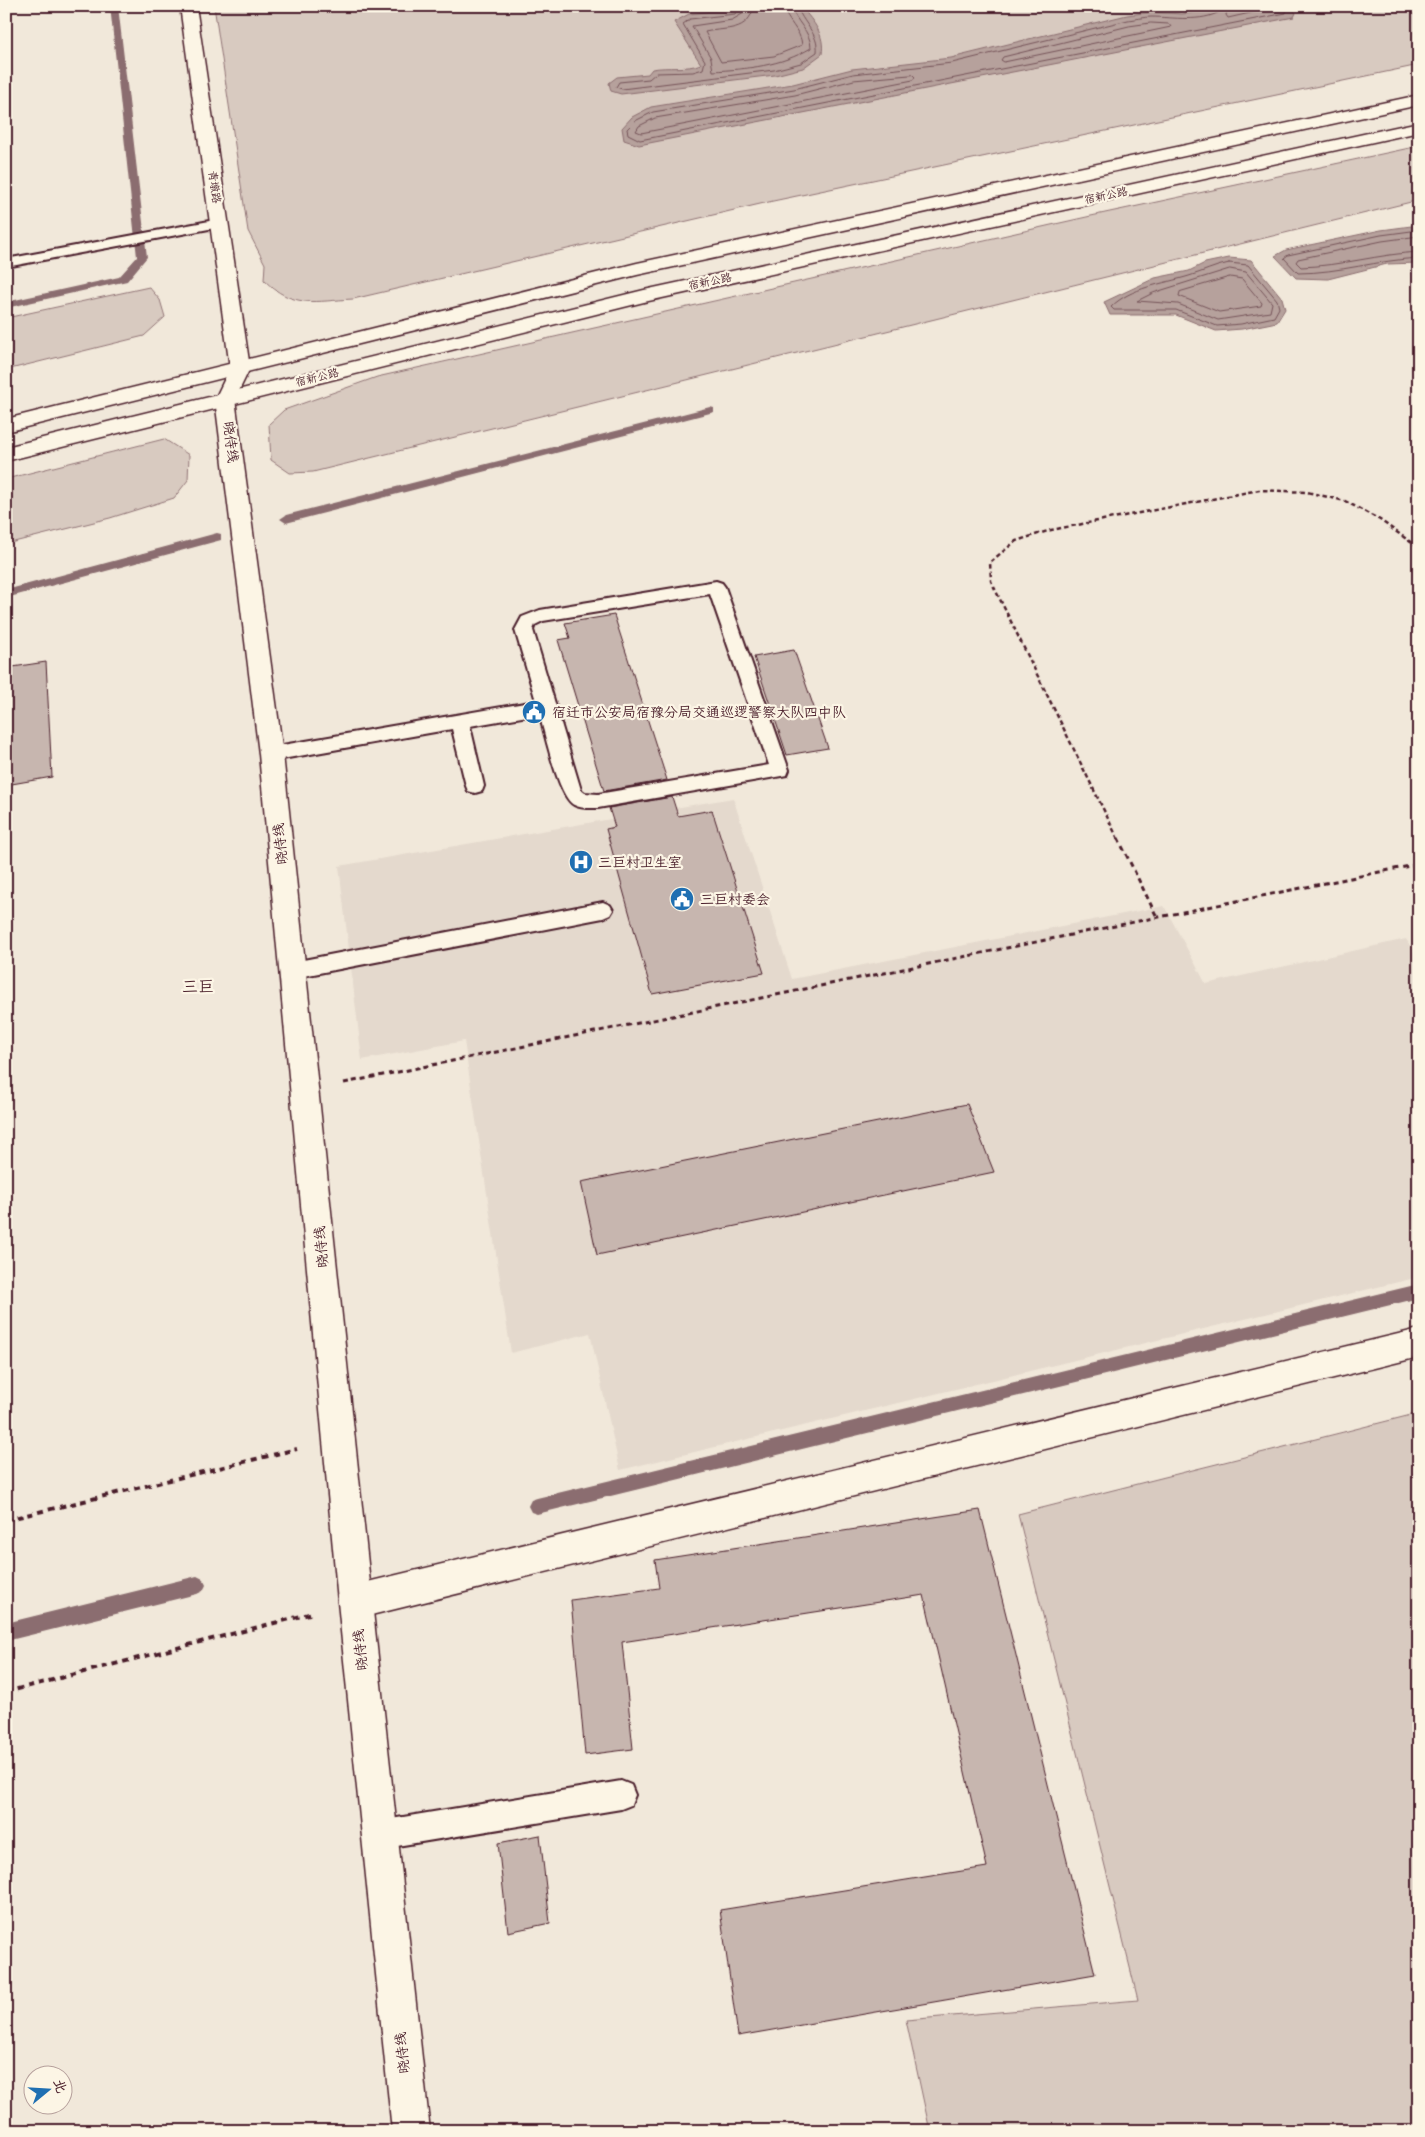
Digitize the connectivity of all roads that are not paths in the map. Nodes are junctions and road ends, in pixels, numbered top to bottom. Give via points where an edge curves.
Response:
1 (188, 6) edge
2 (1419, 100) edge
3 (1419, 127) edge
4 (220, 223) junction
5 (6, 263) edge
6 (240, 368) junction
7 (226, 399) junction
8 (6, 426) edge
9 (6, 454) edge
10 (546, 706) junction
11 (460, 722) junction
12 (271, 754) junction
13 (475, 786) dead end
14 (604, 910) dead end
15 (293, 970) junction
16 (1419, 1343) edge
17 (355, 1602) junction
18 (621, 1795) dead end
19 (379, 1835) junction
20 (410, 2131) edge

1 - 4 main road, 青墩路
2 - 6 main road, 宿新公路 via 637,269
3 - 7 main road, 宿新公路 via 644,296
4 - 5 lane
4 - 6 main road, 青墩路
6 - 7 main road
6 - 8 main road, 宿新公路
7 - 9 main road, 宿新公路
7 - 12 main road, 晓侍线
10 - 10 lane via 524,630 528,621 540,616 716,587 780,770 598,800 580,800 573,793
10 - 11 lane
11 - 12 lane
11 - 13 lane
12 - 15 main road, 晓侍线
14 - 15 lane
15 - 17 main road, 晓侍线
16 - 17 main road
17 - 19 main road, 晓侍线
18 - 19 lane
19 - 20 main road, 晓侍线

